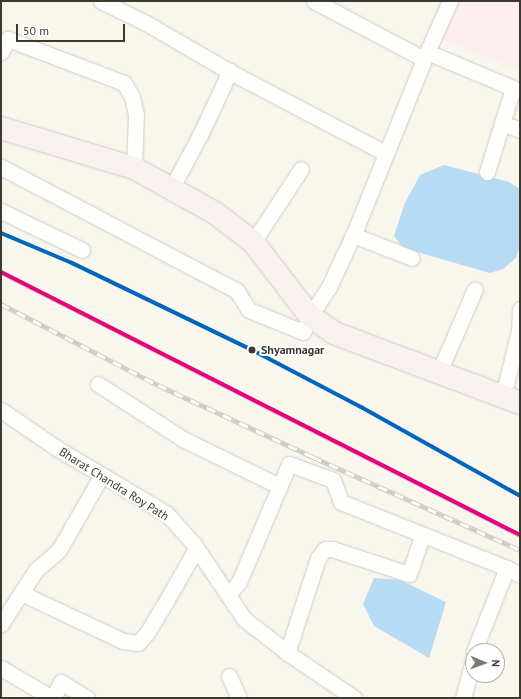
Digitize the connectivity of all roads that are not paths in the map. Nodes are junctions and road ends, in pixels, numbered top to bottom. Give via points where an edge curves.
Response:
1 (101, 1) edge
2 (314, 1) edge
3 (450, 1) edge
4 (1, 52) edge
5 (425, 56) junction
6 (230, 71) junction
7 (502, 123) junction
8 (1, 129) edge
9 (520, 130) edge
10 (385, 153) junction
11 (1, 167) edge
12 (134, 168) junction
13 (300, 169) dead end
14 (487, 172) dead end
15 (171, 189) junction
16 (1, 210) edge
17 (352, 235) junction
18 (253, 242) junction
19 (82, 250) dead end
20 (412, 258) dead end
21 (475, 289) dead end
22 (520, 309) edge
23 (310, 316) junction
24 (440, 372) junction
25 (98, 384) dead end
26 (511, 399) edge
27 (1, 410) edge
28 (102, 475) junction
29 (279, 486) junction
30 (423, 534) junction
31 (196, 549) junction
32 (513, 571) edge
33 (21, 593) junction
34 (228, 595) junction
35 (1, 624) edge
36 (478, 643) edge
37 (287, 653) junction
38 (1, 668) edge
39 (229, 676) dead end
40 (467, 683) edge
41 (52, 698) edge
42 (87, 698) edge
43 (238, 698) edge
44 (354, 698) edge
45 (463, 698) edge

1 - 6 street
2 - 5 street
3 - 5 street
4 - 12 street via 8,39 124,83 132,97 136,114
5 - 7 street via 513,88
5 - 10 street
6 - 10 street
6 - 15 street
7 - 9 street
7 - 14 street
8 - 12 main road
10 - 17 street
11 - 23 street via 237,291 249,310 303,332
12 - 15 main road
13 - 18 street
15 - 18 main road via 215,213
16 - 19 street
17 - 20 street
17 - 23 street via 329,287
18 - 23 main road
21 - 24 street
22 - 26 street
23 - 24 main road via 340,336
24 - 26 main road
25 - 29 street via 183,439
27 - 28 street, Bharat Chandra Roy Path
28 - 31 street, Bharat Chandra Roy Path via 166,513
28 - 33 street via 59,550 36,570
29 - 30 street via 288,464 333,480 341,502
29 - 34 street via 239,582
30 - 32 street
30 - 37 street via 409,574 325,549 318,558
31 - 33 street via 147,633 138,643 123,641
31 - 34 street, Bharat Chandra Roy Path
32 - 36 street
33 - 35 street
34 - 37 street, Bharat Chandra Roy Path via 244,619
37 - 44 street, Bharat Chandra Roy Path
38 - 41 street
39 - 43 street
40 - 45 street
41 - 42 street via 61,682

